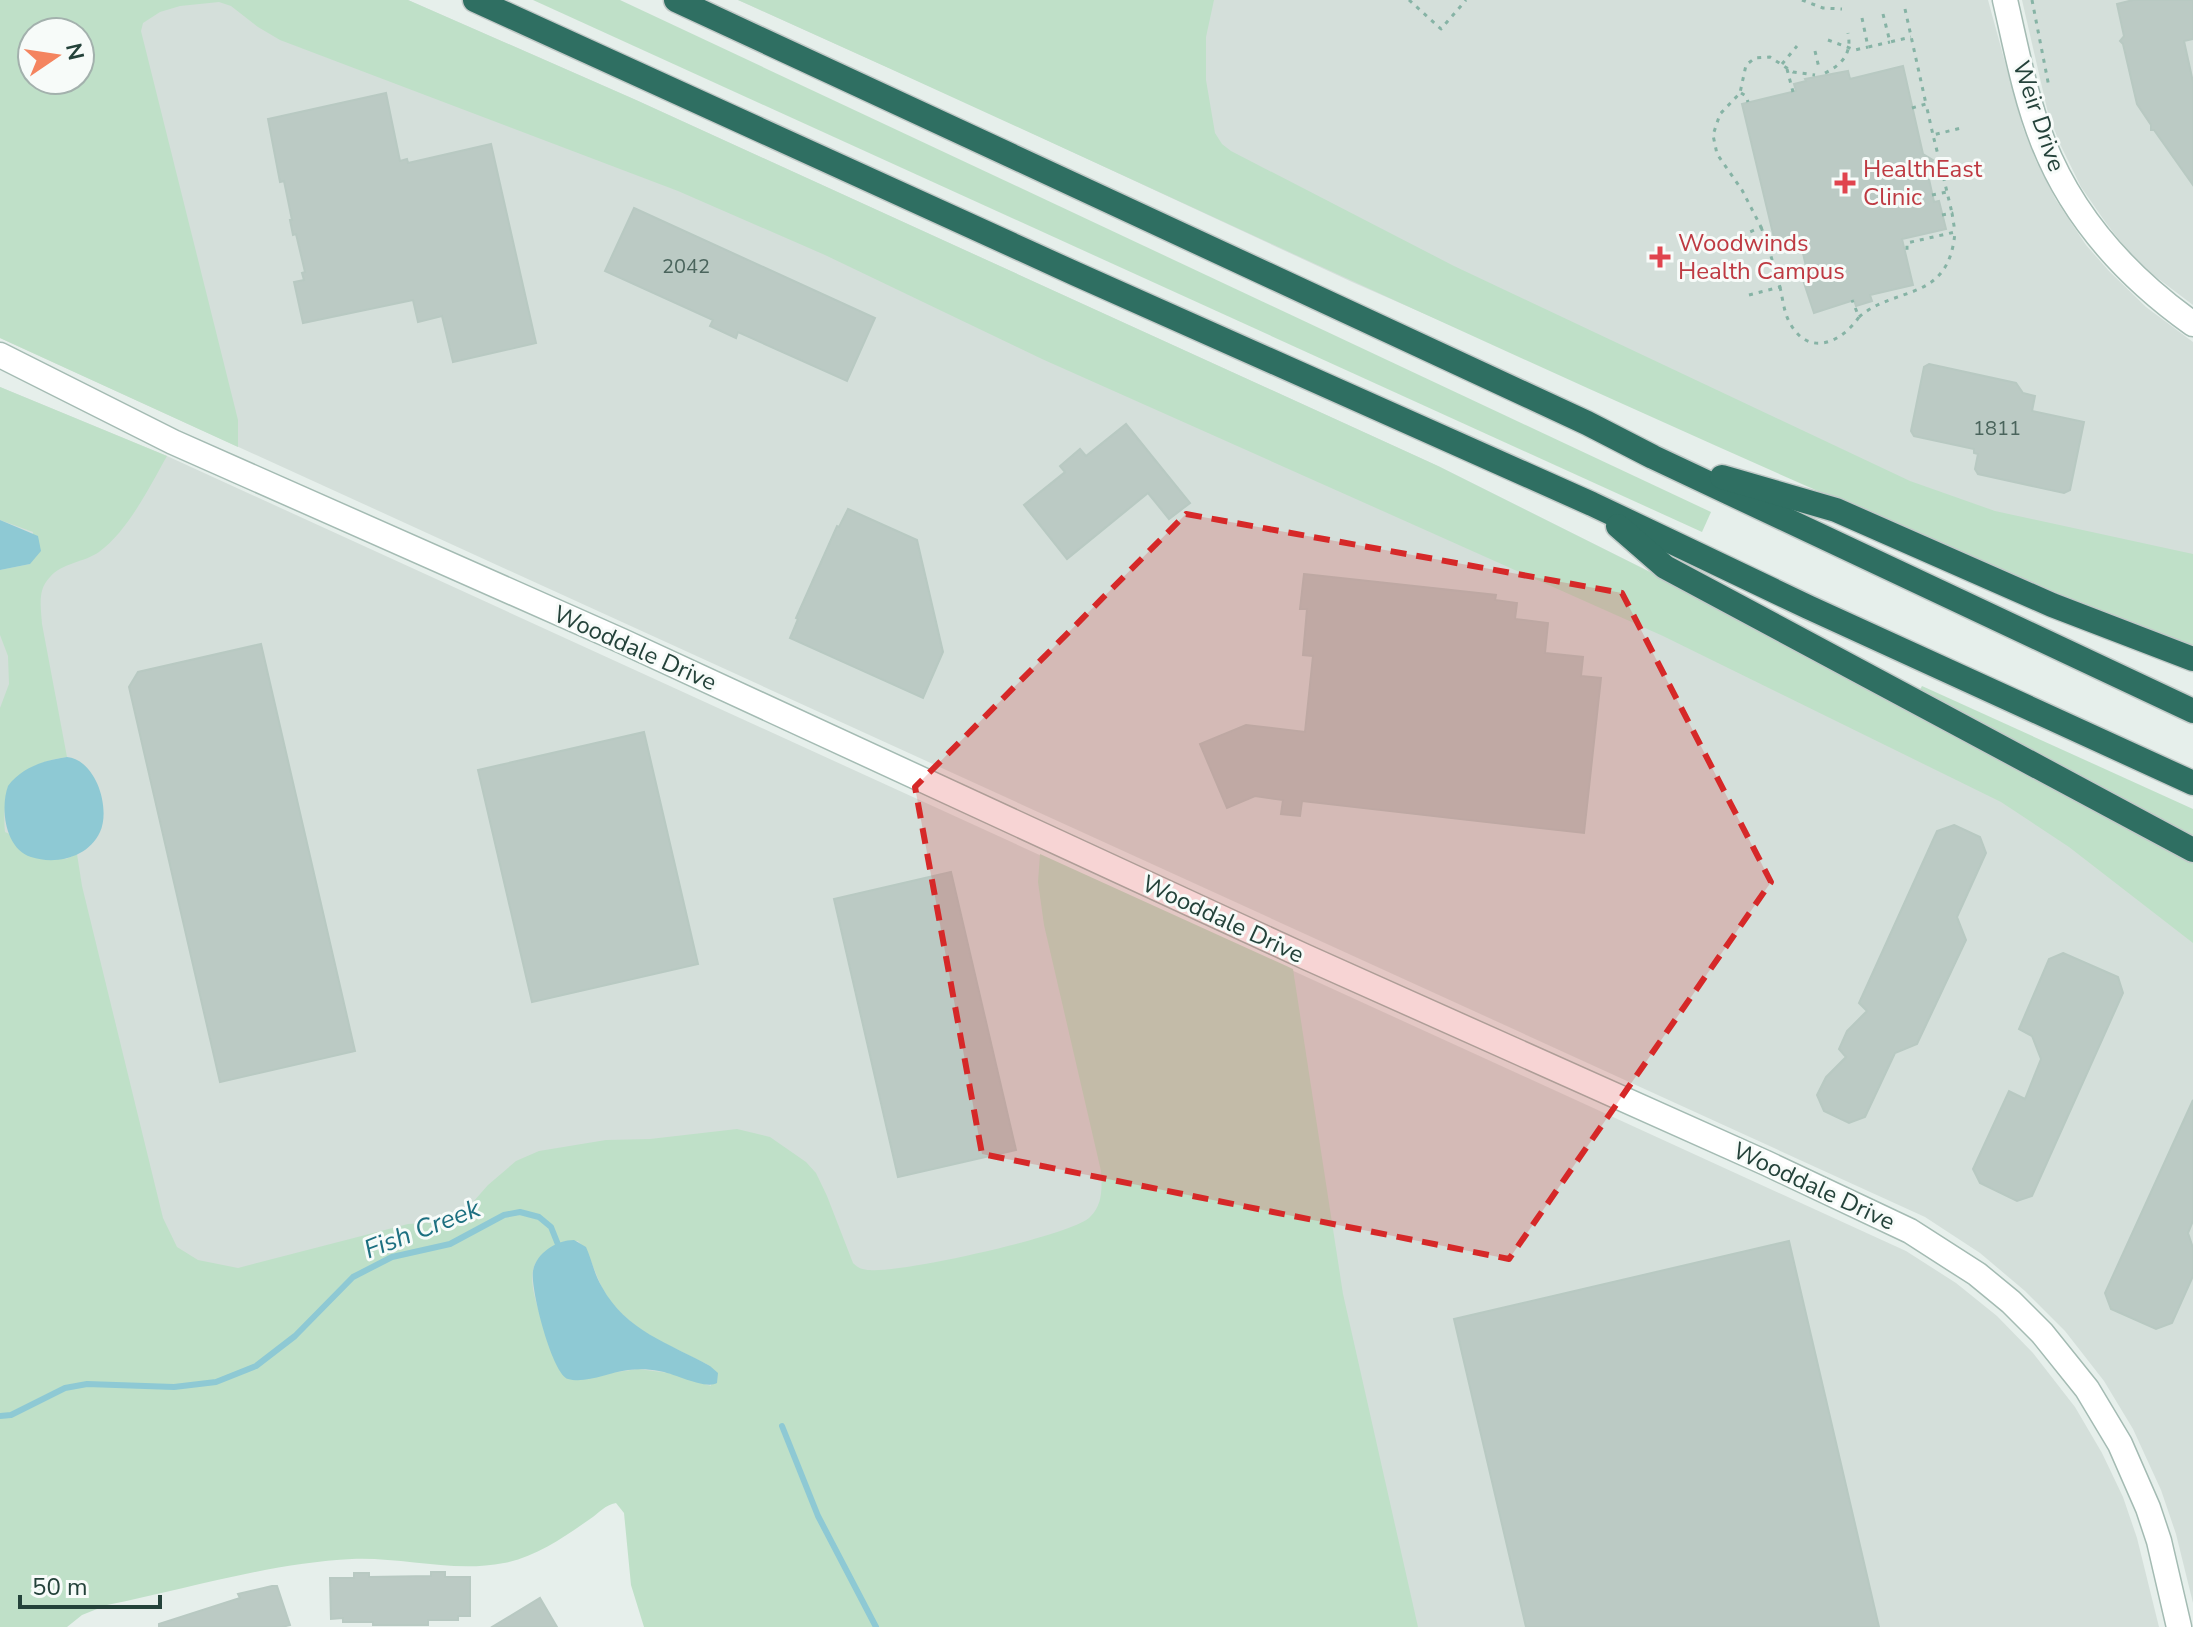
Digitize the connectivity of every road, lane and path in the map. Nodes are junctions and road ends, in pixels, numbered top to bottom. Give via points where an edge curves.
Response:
1 (475, 0) edge
2 (676, 0) edge
3 (1409, 0) edge
4 (1466, 0) edge
5 (1802, 0) edge
6 (2005, 0) edge
7 (2032, 0) edge
8 (1842, 9) dead end
9 (1905, 9) dead end
10 (1883, 14) dead end
11 (1862, 18) dead end
12 (1848, 33) dead end
13 (1911, 37) junction
14 (1828, 40) dead end
15 (1890, 42) junction
16 (1797, 46) dead end
17 (1868, 47) junction
18 (1850, 48) junction
19 (1815, 51) dead end
20 (1782, 64) junction
21 (1819, 68) dead end
22 (1787, 69) junction
23 (1825, 73) dead end
24 (1815, 75) dead end
25 (1793, 92) dead end
26 (1740, 93) junction
27 (2050, 93) dead end
28 (1748, 102) dead end
29 (1926, 104) junction
30 (1912, 108) dead end
31 (1961, 128) dead end
32 (1933, 135) junction
33 (1930, 164) dead end
34 (1942, 171) junction
35 (1947, 192) junction
36 (1932, 195) dead end
37 (1952, 213) junction
38 (1942, 215) dead end
39 (1761, 227) junction
40 (1955, 232) junction
41 (1799, 239) dead end
42 (1732, 240) dead end
43 (1768, 246) junction
44 (1905, 253) dead end
45 (1780, 287) junction
46 (1749, 295) dead end
47 (1852, 300) dead end
48 (1859, 317) junction
49 (2193, 324) edge
50 (0, 355) edge
51 (0, 372) edge
52 (86, 399) junction
53 (1653, 457) junction
54 (1592, 504) junction
55 (2193, 659) edge
56 (2193, 711) edge
57 (2193, 783) edge
58 (2193, 850) edge
59 (2179, 1627) edge

1 - 54 highway
2 - 53 highway
3 - 4 path via 1441,29
5 - 8 path via 1828,10
6 - 49 street, Weir Drive via 2042,140 2073,201 2118,261
7 - 27 path
9 - 13 path
10 - 15 path
11 - 17 path
12 - 18 path
13 - 15 path
13 - 29 path
14 - 18 path
15 - 17 path
16 - 20 path
17 - 18 path
18 - 23 path via 1840,64
19 - 21 path
20 - 22 path
20 - 26 path via 1768,56 1750,61
22 - 24 path
22 - 25 path
26 - 28 path
26 - 39 path via 1717,118 1713,141
29 - 30 path
29 - 32 path
31 - 32 path
32 - 34 path
33 - 34 path
34 - 35 path
35 - 36 path
35 - 37 path
37 - 38 path
37 - 40 path
39 - 42 path
39 - 43 path
40 - 44 path via 1907,243
40 - 48 path via 1950,255 1936,277
41 - 43 path
43 - 45 path
45 - 46 path
45 - 48 path via 1790,325 1808,341 1836,340
47 - 48 path
50 - 52 street, Wooddale Drive
51 - 52 street, Wooddale Drive
52 - 59 street, Wooddale Drive via 1910,1231 2011,1302 2087,1389 2120,1444 2148,1508
53 - 55 highway via 1836,510 2052,605
53 - 56 highway
54 - 57 highway
54 - 58 highway via 1665,567

